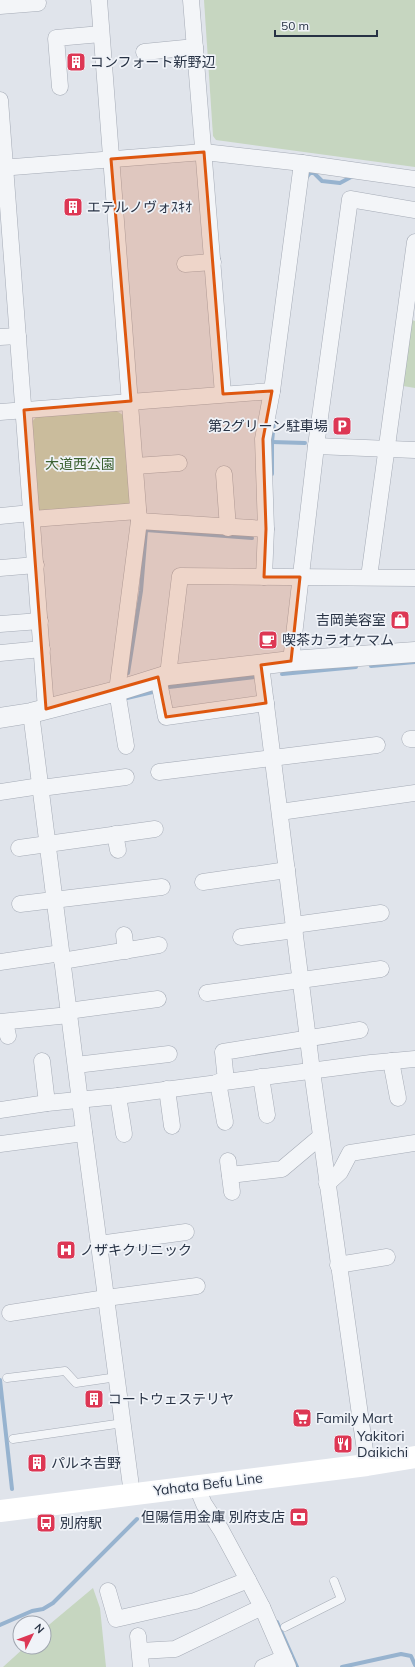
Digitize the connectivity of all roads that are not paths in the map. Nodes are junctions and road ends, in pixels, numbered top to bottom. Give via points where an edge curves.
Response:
1 (99, 0) edge
2 (191, 0) edge
3 (38, 3) dead end
4 (0, 6) edge
5 (101, 34) junction
6 (195, 48) junction
7 (144, 52) dead end
8 (60, 87) dead end
9 (0, 100) edge
10 (204, 152) junction
11 (111, 159) junction
12 (302, 163) junction
13 (3, 168) edge
14 (415, 179) edge
15 (415, 210) edge
16 (415, 242) edge
17 (213, 262) junction
18 (185, 264) dead end
19 (18, 336) junction
20 (0, 337) edge
21 (272, 391) junction
22 (223, 394) junction
23 (130, 401) junction
24 (24, 410) junction
25 (0, 412) edge
26 (316, 446) junction
27 (386, 448) junction
28 (415, 450) edge
29 (179, 463) dead end
30 (135, 466) junction
31 (224, 474) dead end
32 (0, 516) edge
33 (31, 516) junction
34 (139, 516) junction
35 (228, 528) junction
36 (266, 530) junction
37 (36, 565) junction
38 (0, 568) edge
39 (300, 576) junction
40 (264, 577) junction
41 (369, 577) junction
42 (415, 578) edge
43 (40, 621) junction
44 (0, 624) edge
45 (42, 649) junction
46 (415, 652) edge
47 (0, 653) edge
48 (291, 662) junction
49 (261, 665) junction
50 (163, 676) junction
51 (118, 690) junction
52 (266, 703) junction
53 (39, 711) junction
54 (0, 718) edge
55 (377, 744) dead end
56 (126, 746) dead end
57 (273, 758) junction
58 (159, 772) dead end
59 (118, 774) dead end
60 (40, 787) junction
61 (0, 792) edge
62 (415, 793) edge
63 (280, 812) junction
64 (155, 829) dead end
65 (115, 834) junction
66 (47, 842) junction
67 (19, 848) dead end
68 (118, 850) dead end
69 (287, 870) junction
70 (213, 885) dead end
71 (162, 887) dead end
72 (54, 900) junction
73 (20, 904) dead end
74 (381, 913) dead end
75 (294, 927) junction
76 (124, 935) dead end
77 (241, 937) dead end
78 (159, 945) dead end
79 (126, 951) junction
80 (62, 957) junction
81 (0, 962) edge
82 (381, 969) dead end
83 (301, 979) junction
84 (216, 987) dead end
85 (158, 999) dead end
86 (69, 1013) junction
87 (4, 1027) edge
88 (360, 1030) dead end
89 (308, 1037) junction
90 (169, 1054) dead end
91 (415, 1059) edge
92 (42, 1061) dead end
93 (391, 1061) junction
94 (76, 1065) junction
95 (312, 1071) junction
96 (261, 1077) junction
97 (222, 1082) junction
98 (167, 1089) junction
99 (118, 1096) junction
100 (398, 1098) dead end
101 (80, 1101) junction
102 (47, 1104) junction
103 (0, 1110) edge
104 (267, 1115) dead end
105 (225, 1122) dead end
106 (172, 1126) dead end
107 (84, 1133) junction
108 (124, 1134) dead end
109 (320, 1137) junction
110 (415, 1143) edge
111 (0, 1144) edge
112 (327, 1184) junction
113 (232, 1192) dead end
114 (179, 1238) dead end
115 (99, 1244) junction
116 (387, 1257) dead end
117 (338, 1265) junction
118 (197, 1286) dead end
119 (106, 1298) junction
120 (10, 1313) dead end
121 (117, 1377) junction
122 (7, 1378) dead end
123 (123, 1423) junction
124 (13, 1438) dead end
125 (415, 1457) edge
126 (367, 1465) junction
127 (196, 1485) junction
128 (132, 1494) junction
129 (0, 1511) edge
130 (248, 1580) junction
131 (334, 1581) dead end
132 (108, 1591) dead end
133 (262, 1607) junction
134 (278, 1630) junction
135 (286, 1663) edge
136 (141, 1667) edge
137 (263, 1667) edge

1 - 5 street
2 - 6 street
3 - 4 street
5 - 8 street via 56,38
5 - 11 street
6 - 7 street
6 - 10 street
9 - 13 street
10 - 11 street
10 - 12 street
10 - 17 street
11 - 13 street
11 - 23 street
12 - 14 street
12 - 21 street
13 - 19 street
15 - 26 street via 350,199
16 - 27 street
17 - 18 street
17 - 22 street
19 - 20 street
19 - 24 street
21 - 22 street
21 - 36 street via 263,439
22 - 23 street
23 - 24 street
23 - 30 street
24 - 25 street
24 - 33 street
26 - 27 street
26 - 39 street
27 - 28 street
27 - 41 street
29 - 30 street
30 - 34 street
31 - 35 street
32 - 33 street
33 - 34 street
33 - 37 street
34 - 35 street
34 - 51 street
35 - 36 street
36 - 40 street
37 - 38 street
37 - 43 street
39 - 40 street
39 - 41 street
39 - 48 street
40 - 50 street via 180,576
41 - 42 street
43 - 44 street
43 - 45 street
45 - 47 street
45 - 53 street
46 - 48 street
48 - 49 street
49 - 50 street
49 - 52 street
50 - 51 street
50 - 52 street via 166,717
51 - 53 street
51 - 56 street
52 - 57 street
53 - 54 street
53 - 60 street
55 - 57 street via 348,742
57 - 58 street
57 - 63 street
59 - 60 street
60 - 61 street
60 - 66 street
62 - 63 street
63 - 69 street
64 - 65 street
65 - 66 street
65 - 68 street
66 - 67 street
66 - 72 street
69 - 70 street
69 - 75 street
71 - 72 street via 128,898
72 - 73 street
72 - 80 street
74 - 75 street
75 - 77 street
75 - 83 street
76 - 79 street
78 - 79 street
79 - 80 street
80 - 81 street
80 - 86 street
82 - 83 street
83 - 84 street
83 - 89 street
85 - 86 street
86 - 87 street
86 - 94 street
88 - 89 street
89 - 95 street
89 - 97 street via 223,1052
90 - 94 street via 148,1049
91 - 93 street
92 - 102 street
93 - 95 street
93 - 100 street
94 - 101 street
95 - 96 street
95 - 109 street
96 - 97 street
96 - 104 street
97 - 98 street
97 - 105 street
98 - 99 street
98 - 106 street
99 - 101 street
99 - 108 street
101 - 102 street
101 - 107 street
102 - 103 street
107 - 111 street
107 - 115 street
109 - 112 street
109 - 113 street via 282,1169 229,1168
110 - 112 street via 395,1152 350,1153 340,1172
112 - 117 street
114 - 115 street
115 - 119 street
116 - 117 street
117 - 126 street
118 - 119 street
119 - 120 street via 30,1316
119 - 121 street
121 - 122 lane via 76,1383 65,1371
121 - 123 street
123 - 124 lane
123 - 128 street
125 - 126 main road, Yahata Befu Line
126 - 127 main road, Yahata Befu Line
127 - 128 main road, Yahata Befu Line
127 - 130 street via 204,1504
128 - 129 main road, Yahata Befu Line
130 - 132 street via 195,1601 116,1619
130 - 133 street
131 - 134 lane via 341,1599
133 - 134 street
133 - 136 street via 175,1649 140,1643
134 - 135 street
135 - 137 street

